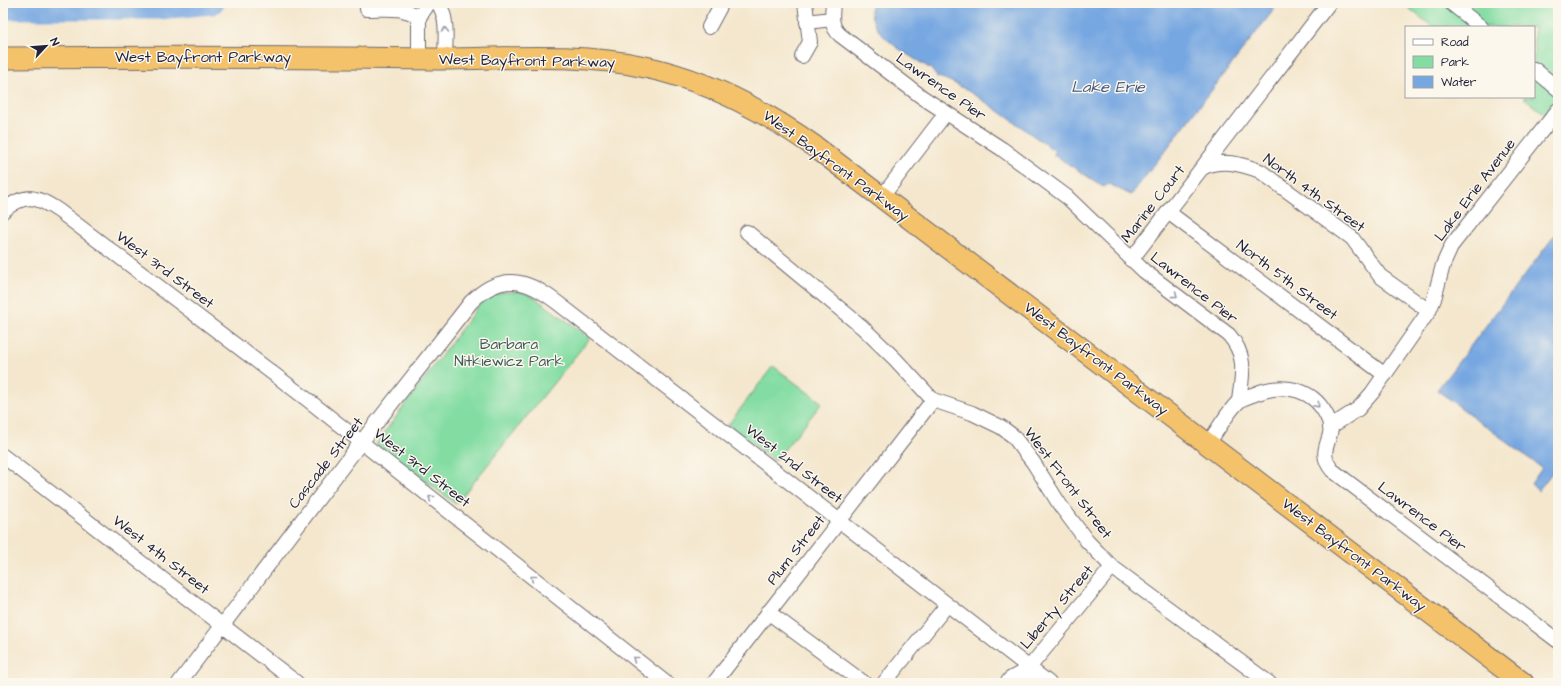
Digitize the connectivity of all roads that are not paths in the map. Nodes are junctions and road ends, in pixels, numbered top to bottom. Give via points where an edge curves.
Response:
1 (370, 3) edge
2 (429, 3) edge
3 (438, 3) edge
4 (722, 3) edge
5 (805, 3) edge
6 (833, 3) edge
7 (1329, 3) edge
8 (1451, 3) edge
9 (413, 10) edge
10 (832, 19) junction
11 (807, 22) junction
12 (1480, 26) edge
13 (708, 27) dead end
14 (802, 56) dead end
15 (3, 58) edge
16 (419, 59) junction
17 (445, 59) junction
18 (1535, 70) edge
19 (1558, 88) edge
20 (1558, 110) edge
21 (946, 113) junction
22 (1202, 168) junction
23 (881, 198) junction
24 (3, 211) edge
25 (1168, 212) junction
26 (747, 232) dead end
27 (1131, 260) junction
28 (514, 280) joint
29 (1429, 311) junction
30 (1385, 375) junction
31 (933, 400) junction
32 (1239, 401) junction
33 (1330, 427) junction
34 (361, 442) junction
35 (1208, 444) junction
36 (3, 456) edge
37 (840, 522) junction
38 (1112, 567) junction
39 (947, 605) junction
40 (768, 612) junction
41 (222, 626) junction
42 (1558, 641) edge
43 (1028, 669) junction
44 (178, 683) edge
45 (297, 683) edge
46 (666, 683) edge
47 (714, 683) edge
48 (864, 683) edge
49 (884, 683) edge
50 (1007, 683) edge
51 (1028, 683) edge
52 (1049, 683) edge
53 (1269, 683) edge
54 (1522, 683) edge

1 - 9 street via 367,9
2 - 9 street
17 -> 3 street via 445,20
4 - 13 street
5 - 11 street
6 - 10 street
7 - 22 street, Marine Court
8 - 12 street
9 - 16 street
10 - 11 street
10 - 21 street, Lawrence Pier via 834,30 840,35
11 - 14 street via 810,42
15 - 16 highway, West Bayfront Parkway
16 - 17 highway, West Bayfront Parkway
17 - 23 highway, West Bayfront Parkway via 601,59 663,72 715,90 764,113 814,146
18 - 19 street
20 - 29 street, Lake Erie Avenue via 1452,245 1443,264
21 - 23 street
21 - 27 street, Lawrence Pier via 1067,197
22 - 25 street, Marine Court
22 - 29 street, North 4th Street via 1216,163 1232,163 1260,171 1352,238 1380,276
23 - 35 highway, West Bayfront Parkway
24 - 34 street, West 3rd Street via 19,201 41,199
25 - 27 street, Marine Court
25 - 30 street, North 5th Street
26 - 31 street, West Front Street via 862,327
27 -> 32 street, Lawrence Pier via 1235,342 1243,365
28 - 34 street, Cascade Street via 492,288 471,302
28 - 37 street, West 2nd Street via 538,289
29 - 30 street, Lake Erie Avenue
30 - 33 street, Lake Erie Avenue via 1358,409
31 - 37 street, Plum Street
31 - 38 street, West Front Street via 972,413 1013,436 1087,541
32 -> 33 street via 1277,388 1297,389 1319,406
32 - 35 street
33 - 42 street, Lawrence Pier via 1324,458 1332,470
34 - 41 street, Cascade Street
46 -> 34 street, West 3rd Street
35 - 54 highway, West Bayfront Parkway
36 - 41 street, West 4th Street
37 - 39 street, West 2nd Street
37 - 40 street, Plum Street
38 - 43 street, Liberty Street
38 - 53 street, West Front Street
39 - 43 street, West 2nd Street
39 - 49 street
40 - 47 street, Plum Street
40 - 48 street
41 - 44 street, Cascade Street
41 - 45 street, West 4th Street
43 - 50 street, Liberty Street
43 - 51 street, Liberty Street
43 - 52 street, West 2nd Street

